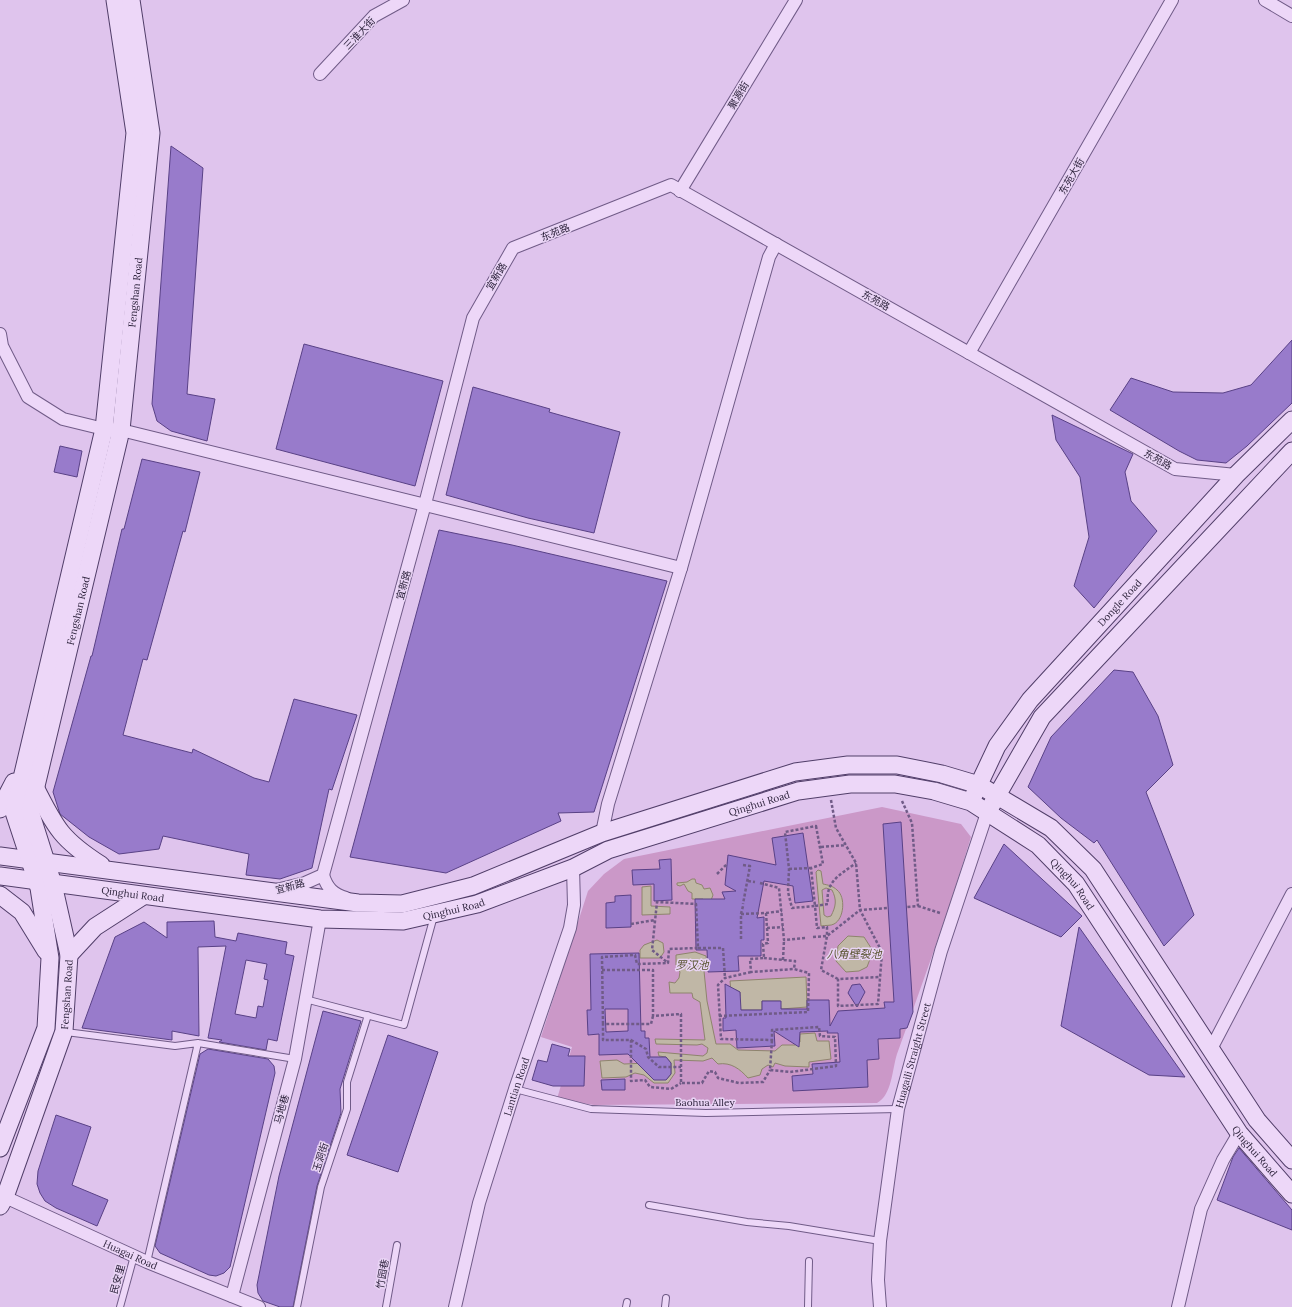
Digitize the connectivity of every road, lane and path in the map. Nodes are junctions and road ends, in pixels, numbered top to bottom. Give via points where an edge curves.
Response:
1 (116, 0) edge
2 (131, 0) edge
3 (403, 0) edge
4 (796, 0) edge
5 (1172, 0) edge
6 (1265, 0) edge
7 (1292, 16) edge
8 (320, 74) dead end
9 (680, 191) junction
10 (776, 244) junction
11 (513, 248) joint
12 (0, 334) edge
13 (969, 353) junction
14 (1292, 420) edge
15 (113, 429) junction
16 (1292, 451) edge
17 (1236, 475) junction
18 (425, 504) junction
19 (681, 568) junction
20 (26, 759) junction
21 (895, 784) junction
22 (979, 785) junction
23 (35, 787) junction
24 (997, 795) junction
25 (971, 802) junction
26 (0, 809) edge
27 (987, 813) junction
28 (834, 817) dead end
29 (602, 833) junction
30 (846, 846) junction
31 (821, 847) junction
32 (0, 856) edge
33 (38, 860) junction
34 (856, 863) junction
35 (727, 864) dead end
36 (743, 865) dead end
37 (573, 868) junction
38 (811, 868) junction
39 (107, 869) junction
40 (789, 869) junction
41 (717, 874) dead end
42 (323, 875) junction
43 (0, 876) edge
44 (36, 880) junction
45 (748, 881) junction
46 (755, 882) dead end
47 (53, 884) junction
48 (760, 884) dead end
49 (270, 891) junction
50 (1292, 894) edge
51 (0, 895) edge
52 (143, 896) junction
53 (358, 903) junction
54 (815, 906) junction
55 (906, 906) dead end
56 (918, 906) junction
57 (888, 908) dead end
58 (860, 910) junction
59 (782, 911) junction
60 (766, 913) junction
61 (434, 914) junction
62 (741, 914) junction
63 (952, 917) junction
64 (320, 919) junction
65 (655, 920) junction
66 (631, 924) dead end
67 (783, 927) junction
68 (767, 928) junction
69 (827, 936) junction
70 (813, 937) dead end
71 (806, 938) dead end
72 (741, 939) dead end
73 (784, 940) junction
74 (698, 948) junction
75 (69, 955) junction
76 (50, 958) junction
77 (764, 958) junction
78 (783, 960) junction
79 (668, 963) junction
80 (794, 969) junction
81 (602, 970) junction
82 (751, 972) junction
83 (880, 977) junction
84 (725, 978) junction
85 (838, 979) junction
86 (306, 999) junction
87 (368, 1015) junction
88 (653, 1016) junction
89 (720, 1016) junction
90 (603, 1024) junction
91 (64, 1031) junction
92 (631, 1040) junction
93 (772, 1040) junction
94 (198, 1043) junction
95 (1211, 1049) junction
96 (295, 1059) junction
97 (681, 1067) junction
98 (770, 1070) junction
99 (681, 1083) junction
100 (515, 1089) junction
101 (898, 1109) junction
102 (1239, 1134) junction
103 (0, 1148) edge
104 (1292, 1160) edge
105 (1292, 1194) edge
106 (2, 1202) edge
107 (649, 1205) dead end
108 (880, 1241) junction
109 (397, 1245) dead end
110 (134, 1256) junction
111 (809, 1261) dead end
112 (147, 1262) junction
113 (232, 1296) junction
114 (666, 1298) dead end
115 (120, 1307) edge
116 (259, 1307) edge
117 (298, 1307) edge
118 (386, 1307) edge
119 (455, 1307) edge
120 (665, 1307) edge
121 (808, 1307) edge
122 (880, 1307) edge
123 (1178, 1307) edge

1 - 15 street, Fengshan Road via 135,133
2 - 15 street, Fengshan Road via 151,133
3 - 8 street, 三淮大街 via 374,16
4 - 9 street, 聚源街
5 - 13 street, 东苑大街
6 - 7 street
9 - 10 street, 东苑路
9 - 11 street, 东苑路 via 671,185
10 - 13 street, 东苑路
10 - 19 street via 769,257
11 - 18 street, 宜新路 via 473,318
12 - 15 street via 2,346 28,397 63,419
13 - 17 street, 东苑路 via 1175,469
14 - 17 street, Dongle Road
15 - 18 street
15 - 20 street, Fengshan Road
15 - 23 street, Fengshan Road
16 - 24 street via 1042,717
17 - 22 street, Dongle Road via 1030,700 997,746
18 - 19 street
18 - 42 street, 宜新路
19 - 29 street via 608,804
20 - 26 street
20 - 33 street, Fengshan Road via 14,812
21 - 25 street, Qinghui Road via 934,791
21 - 37 street, Qinghui Road via 850,784 798,791 608,850
21 - 56 path via 912,823
22 - 24 street, Qinghui Road
22 - 25 street, Dongle Road
22 - 29 street, Qinghui Road via 897,765 848,766 795,772
23 - 33 street, Fengshan Road via 30,811
23 - 39 street via 51,820 62,835 83,854
24 - 27 street
24 - 95 street, Qinghui Road via 1051,828 1093,869
25 - 27 street, Qinghui Road
27 - 63 street, Huagaili Straight Street
27 - 102 street, Qinghui Road via 1038,845 1076,884
28 - 30 path via 836,828
29 - 53 street, Qinghui Road via 473,886 402,904
30 - 31 path
30 - 34 path
31 - 38 path via 823,864
31 - 40 path via 816,826 785,832
32 - 33 street, Qinghui Road
33 - 39 street, Qinghui Road
33 - 44 street, Fengshan Road
33 - 47 street, Fengshan Road
34 - 54 path via 832,881 827,894 828,904
34 - 58 path
35 - 41 path
36 - 45 path via 750,866
37 - 61 street, Qinghui Road via 477,904
37 - 100 street, Lantian Road via 574,905 570,928
38 - 40 path
38 - 54 path
39 - 49 street, Qinghui Road
40 - 54 path via 788,892 792,908
42 - 49 street, 宜新路 via 305,883
42 - 53 street via 326,885 335,895
43 - 44 street, Qinghui Road
44 - 47 street, Qinghui Road
44 - 76 street, Fengshan Road
45 - 46 path
45 - 62 path
47 - 52 street, Qinghui Road
47 - 75 street, Fengshan Road
48 - 59 path via 779,888
49 - 53 street, Qinghui Road
50 - 95 street
51 - 76 street via 22,912
52 - 64 street, Qinghui Road
52 - 75 street via 95,927
54 - 69 path via 817,928 827,927
55 - 56 path
56 - 63 path
57 - 58 path
58 - 69 path
58 - 83 path via 882,952
59 - 60 path
59 - 67 path
60 - 62 path
60 - 68 path
61 - 64 street, Qinghui Road via 403,921
61 - 87 lane via 404,1025
62 - 72 path
63 - 101 street, Huagaili Straight Street
64 - 86 street, 马地巷
65 - 66 path
65 - 74 path via 657,902 696,904
65 - 79 path via 652,950
67 - 68 path
67 - 73 path
68 - 77 path via 768,943 764,944
69 - 70 path
69 - 85 path via 822,970
71 - 73 path
73 - 78 path
74 - 79 path via 669,949
74 - 84 path via 723,948
75 - 91 street, Fengshan Road
76 - 103 street, Fengshan Road via 46,1028
77 - 78 path
77 - 82 path via 750,959
78 - 80 path via 795,961
79 - 81 path via 637,964 635,955 602,957
80 - 82 path
80 - 89 path via 809,973 808,1012
81 - 88 path via 653,970
81 - 90 path
82 - 84 path
83 - 85 path
83 - 85 path via 878,1004 838,1006
84 - 89 path via 718,985
86 - 87 lane
86 - 96 street, 马地巷
87 - 117 lane, 玉洞街 via 347,1082 347,1109 321,1187
88 - 90 path via 651,1024
88 - 97 path via 681,1014
89 - 93 path via 721,1039
90 - 92 path via 603,1040
91 - 94 lane via 175,1046
91 - 106 street, Fengshan Road
92 - 97 path via 646,1049 648,1057 659,1068
92 - 99 path via 631,1081 645,1080 650,1087 671,1089
93 - 98 path
93 - 98 path via 772,1030 819,1027 820,1036 835,1037 836,1066 790,1072
94 - 96 lane
94 - 112 lane
95 - 104 street, Qinghui Road via 1257,1120
96 - 113 street, 马地巷
97 - 99 path
98 - 99 path via 763,1082 739,1083 718,1078 715,1072 709,1071 702,1083
100 - 101 lane, Baohua Alley via 591,1109 706,1113
100 - 119 street, Lantian Road via 480,1203
101 - 108 street, Huagaili Straight Street
102 - 105 street, Qinghui Road
102 - 123 street via 1223,1160 1201,1209
106 - 110 street, Huagai Road
107 - 108 lane
108 - 122 street, Huagaili Straight Street
109 - 118 lane, 竹园巷
110 - 112 street, Huagai Road
110 - 115 lane, 民安里
111 - 121 lane
112 - 113 street, Huagai Road
113 - 116 street, Huagai Road
114 - 120 lane

